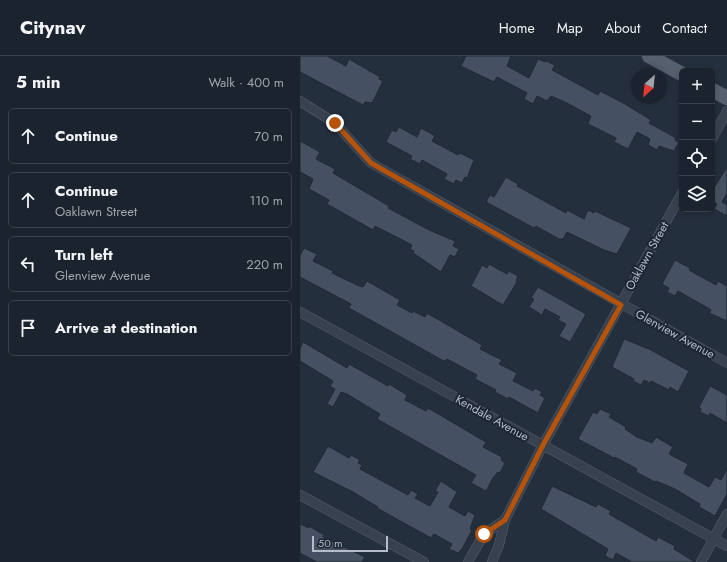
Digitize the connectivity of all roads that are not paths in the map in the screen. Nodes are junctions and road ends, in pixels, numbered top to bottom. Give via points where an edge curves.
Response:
1 (649, 56) edge
2 (679, 72) edge
3 (715, 92) edge
4 (727, 98) edge
5 (300, 101) edge
6 (727, 111) edge
7 (715, 133) edge
8 (679, 199) edge
9 (621, 305) junction
10 (300, 312) edge
11 (727, 363) edge
12 (543, 445) junction
13 (300, 495) edge
14 (727, 514) edge
15 (505, 520) junction
16 (713, 538) junction
17 (727, 546) edge
18 (424, 562) edge
19 (468, 562) edge
20 (492, 562) edge
21 (701, 562) edge

1 - 2 main road
3 - 4 main road
5 - 9 street, Glenview Avenue via 335,123 371,163
6 - 7 street
8 - 9 street, Oaklawn Street
9 - 11 street, Glenview Avenue
9 - 12 street, Oaklawn Street
10 - 12 street, Kendale Avenue
12 - 15 street, Oaklawn Street
12 - 16 street, Kendale Avenue
13 - 18 street
14 - 16 street
15 - 19 street via 484,534
15 - 20 street, Oaklawn Street
16 - 17 street, Kendale Avenue
16 - 21 street

